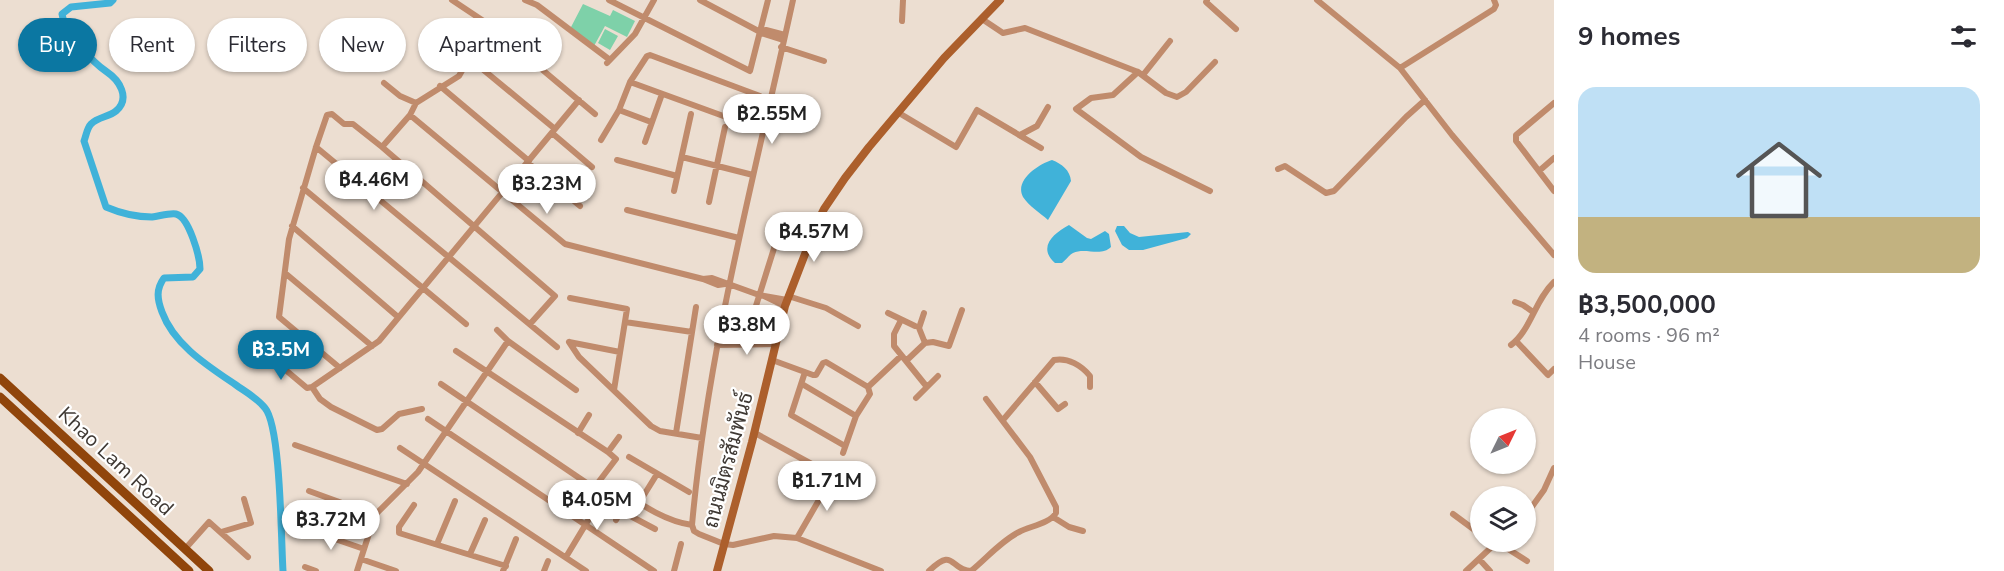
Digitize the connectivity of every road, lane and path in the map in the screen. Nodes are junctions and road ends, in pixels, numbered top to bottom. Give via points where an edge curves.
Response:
1 (452, 0) edge
2 (525, 0) edge
3 (609, 0) edge
4 (654, 0) edge
5 (699, 0) edge
6 (768, 0) edge
7 (793, 0) edge
8 (903, 0) edge
9 (1000, 0) edge
10 (1207, 0) edge
11 (1318, 0) edge
12 (1494, 0) edge
13 (479, 18) edge
14 (644, 18) junction
15 (982, 19) junction
16 (902, 21) dead end
17 (1236, 29) dead end
18 (760, 31) junction
19 (783, 41) junction
20 (1170, 41) dead end
21 (825, 61) dead end
22 (1215, 62) dead end
23 (1400, 68) junction
24 (461, 72) edge
25 (485, 72) edge
26 (545, 72) edge
27 (1141, 73) junction
28 (630, 82) junction
29 (384, 83) dead end
30 (440, 86) junction
31 (752, 93) junction
32 (662, 94) junction
33 (760, 96) dead end
34 (579, 100) junction
35 (1425, 100) junction
36 (416, 103) junction
37 (1554, 103) edge
38 (1048, 107) dead end
39 (619, 110) junction
40 (899, 113) junction
41 (596, 114) dead end
42 (691, 114) dead end
43 (410, 115) junction
44 (742, 121) junction
45 (651, 122) junction
46 (725, 127) dead end
47 (763, 128) junction
48 (553, 131) junction
49 (1020, 135) junction
50 (601, 140) dead end
51 (645, 142) dead end
52 (316, 147) junction
53 (382, 147) junction
54 (1041, 148) dead end
55 (682, 157) junction
56 (1554, 158) edge
57 (617, 160) dead end
58 (528, 161) junction
59 (717, 165) junction
60 (592, 167) dead end
61 (1278, 170) dead end
62 (1539, 171) junction
63 (753, 173) junction
64 (677, 176) junction
65 (303, 188) junction
66 (674, 191) dead end
67 (1210, 191) dead end
68 (1554, 191) edge
69 (502, 193) junction
70 (710, 202) dead end
71 (580, 206) dead end
72 (627, 210) dead end
73 (292, 226) junction
74 (474, 226) junction
75 (739, 238) junction
76 (776, 242) dead end
77 (1554, 255) edge
78 (448, 258) junction
79 (285, 273) junction
80 (1554, 282) edge
81 (727, 285) junction
82 (423, 287) junction
83 (761, 295) junction
84 (570, 298) dead end
85 (787, 301) junction
86 (1515, 302) dead end
87 (696, 307) dead end
88 (962, 310) dead end
89 (1533, 312) junction
90 (888, 313) dead end
91 (924, 313) dead end
92 (398, 317) junction
93 (901, 320) junction
94 (625, 322) junction
95 (466, 324) dead end
96 (530, 324) junction
97 (858, 326) dead end
98 (915, 326) dead end
99 (497, 330) dead end
100 (692, 332) junction
101 (508, 341) junction
102 (744, 344) junction
103 (775, 344) junction
104 (925, 344) junction
105 (717, 345) junction
106 (372, 346) junction
107 (556, 347) dead end
108 (456, 351) dead end
109 (620, 352) junction
110 (269, 356) dead end
111 (903, 359) junction
112 (772, 360) junction
113 (340, 368) junction
114 (1554, 369) edge
115 (487, 372) junction
116 (805, 372) junction
117 (938, 376) dead end
118 (0, 378) edge
119 (1035, 382) junction
120 (441, 384) dead end
121 (802, 384) junction
122 (312, 387) junction
123 (868, 387) junction
124 (927, 387) junction
125 (1090, 387) dead end
126 (576, 390) dead end
127 (614, 390) junction
128 (0, 396) edge
129 (916, 398) dead end
130 (986, 399) dead end
131 (466, 401) junction
132 (1065, 404) dead end
133 (422, 409) dead end
134 (589, 416) dead end
135 (856, 416) junction
136 (428, 419) dead end
137 (1003, 420) junction
138 (446, 430) junction
139 (578, 433) junction
140 (676, 433) junction
141 (755, 433) junction
142 (619, 437) dead end
143 (702, 438) junction
144 (295, 445) dead end
145 (400, 448) dead end
146 (608, 452) junction
147 (629, 457) dead end
148 (424, 463) junction
149 (819, 468) dead end
150 (1554, 468) edge
151 (657, 474) junction
152 (834, 474) dead end
153 (407, 484) junction
154 (610, 484) dead end
155 (594, 488) junction
156 (309, 492) dead end
157 (689, 492) dead end
158 (629, 496) junction
159 (244, 499) dead end
160 (455, 501) dead end
161 (1536, 501) edge
162 (639, 503) junction
163 (414, 505) dead end
164 (621, 511) junction
165 (375, 514) junction
166 (1453, 514) dead end
167 (1053, 517) junction
168 (485, 520) dead end
169 (616, 520) dead end
170 (587, 525) junction
171 (692, 525) junction
172 (1470, 527) edge
173 (655, 529) dead end
174 (306, 530) dead end
175 (1083, 531) dead end
176 (220, 532) junction
177 (796, 538) junction
178 (516, 540) dead end
179 (436, 544) junction
180 (681, 544) dead end
181 (724, 544) junction
182 (185, 549) junction
183 (364, 549) junction
184 (1486, 552) edge
185 (1512, 552) edge
186 (470, 554) junction
187 (248, 557) dead end
188 (566, 557) junction
189 (361, 559) junction
190 (1479, 559) junction
191 (548, 561) dead end
192 (1527, 561) dead end
193 (305, 567) dead end
194 (505, 568) edge
195 (189, 571) edge
196 (208, 571) edge
197 (316, 571) edge
198 (357, 571) edge
199 (396, 571) edge
200 (544, 571) edge
201 (586, 571) edge
202 (654, 571) edge
203 (674, 571) edge
204 (717, 571) edge
205 (881, 571) edge
206 (929, 571) edge
207 (1466, 571) edge
208 (1490, 571) edge

1 - 13 street
2 - 14 street via 537,5 608,62 635,34
3 - 14 street
4 - 14 street
5 - 18 street
6 - 18 street
7 - 19 street
8 - 16 street
9 - 15 street, ถนนมิตรสัมพันธ์
10 - 17 street
11 - 23 street
12 - 23 street via 1494,9
14 - 18 street via 750,71
15 - 27 street via 1003,33 1025,28
15 - 40 street, ถนนมิตรสัมพันธ์
18 - 19 street
19 - 21 street
19 - 47 street
20 - 27 street
22 - 27 street via 1177,97
23 - 35 street
24 - 30 street
25 - 48 street
26 - 34 street
27 - 67 street via 1113,95 1092,98 1076,109 1141,157
28 - 31 street via 650,55
28 - 32 street
28 - 39 street
29 - 36 street
30 - 36 street
30 - 58 street
31 - 33 street
31 - 44 street
32 - 44 street
32 - 45 street
34 - 41 street
34 - 48 street
35 - 61 street via 1334,191 1326,193 1285,166
35 - 77 street
36 - 43 street
37 - 62 street via 1516,135 1516,141
38 - 49 street via 1036,126
39 - 45 street
39 - 50 street
40 - 49 street via 956,147 977,110
40 - 85 street, ถนนมิตรสัมพันธ์ via 824,209
42 - 55 street
43 - 53 street
43 - 69 street
44 - 47 street
45 - 51 street
46 - 59 street
47 - 63 street
48 - 58 street
48 - 60 street
49 - 54 street
52 - 53 street via 327,115 332,114 344,124 353,124
52 - 65 street
52 - 78 street
53 - 74 street
55 - 59 street
55 - 64 street
56 - 62 street
57 - 64 street
58 - 69 street
58 - 71 street
59 - 63 street
59 - 70 street
62 - 68 street
63 - 75 street
64 - 66 street
65 - 73 street
65 - 82 street
69 - 74 street
69 - 81 street via 564,244 712,278
72 - 75 street
73 - 79 street
73 - 92 street
74 - 78 street
74 - 96 street via 555,296
75 - 81 street
76 - 83 street
78 - 82 street
78 - 96 street
79 - 106 street
79 - 113 street via 279,317
80 - 89 street
81 - 83 street
81 - 105 street
82 - 92 street
82 - 95 street
83 - 85 street
83 - 102 street
84 - 94 street via 627,309
85 - 97 street via 826,308
85 - 103 street, ถนนมิตรสัมพันธ์
86 - 89 street
87 - 100 street
88 - 104 street via 949,346
89 - 114 street via 1514,343 1548,375
90 - 93 street
91 - 104 street via 919,328
92 - 106 street
93 - 98 street
93 - 111 street via 893,339
94 - 100 street
94 - 109 street
96 - 107 street
99 - 101 street
100 - 140 street
101 - 115 street
101 - 126 street
102 - 103 street
102 - 105 street
103 - 112 street, ถนนมิตรสัมพันธ์
104 - 111 street
105 - 143 street
106 - 113 street
108 - 115 street
109 - 127 street
109 - 127 street via 569,342
110 - 122 street via 308,388
111 - 123 street
111 - 124 street
112 - 116 street
112 - 141 street, ถนนมิตรสัมพันธ์
113 - 122 street
115 - 131 street
115 - 139 street
116 - 121 street
116 - 123 street via 816,375 826,362
117 - 124 street
118 - 182 main road, Khao Lam Road
119 - 125 street via 1054,360 1065,360 1088,373
119 - 132 street via 1058,410
119 - 137 street
120 - 131 street
121 - 135 street
121 - 135 street via 791,415 844,449
122 - 133 street via 331,407 377,430 399,414
123 - 135 street via 870,394
124 - 129 street
127 - 140 street via 651,426
128 - 195 main road, Khao Lam Road
130 - 137 street
131 - 138 street
131 - 155 street
134 - 139 street
136 - 138 street
137 - 167 street via 1041,475 1056,507
138 - 148 street
138 - 170 street
139 - 146 street
140 - 143 street
141 - 149 street
141 - 181 street, ถนนมิตรสัมพันธ์
142 - 146 street
143 - 171 street
144 - 153 street
145 - 148 street
146 - 155 street via 616,459
147 - 151 street
148 - 153 street
148 - 188 street
150 - 161 street
151 - 157 street
151 - 162 street
152 - 177 street
153 - 165 street
154 - 158 street
155 - 170 street via 598,504
156 - 165 street
158 - 162 street
158 - 164 street
159 - 176 street via 251,523
160 - 179 street
162 - 171 street
163 - 179 street via 399,526 399,533
164 - 169 street
164 - 173 street
165 - 183 street
166 - 172 street
167 - 175 street
167 - 206 street via 1011,536 971,571 944,560
168 - 186 street
170 - 188 street
170 - 202 street
171 - 181 street via 699,534
174 - 183 street
176 - 182 street via 209,522
176 - 187 street
177 - 181 street via 774,536
177 - 205 street
178 - 194 street
179 - 186 street
180 - 203 street
181 - 204 street, ถนนมิตรสัมพันธ์
182 - 196 main road, Khao Lam Road
183 - 189 street
184 - 190 street
185 - 192 street
186 - 194 street
188 - 201 street
189 - 198 street
189 - 199 street
190 - 207 street
190 - 208 street
191 - 200 street
193 - 197 street

